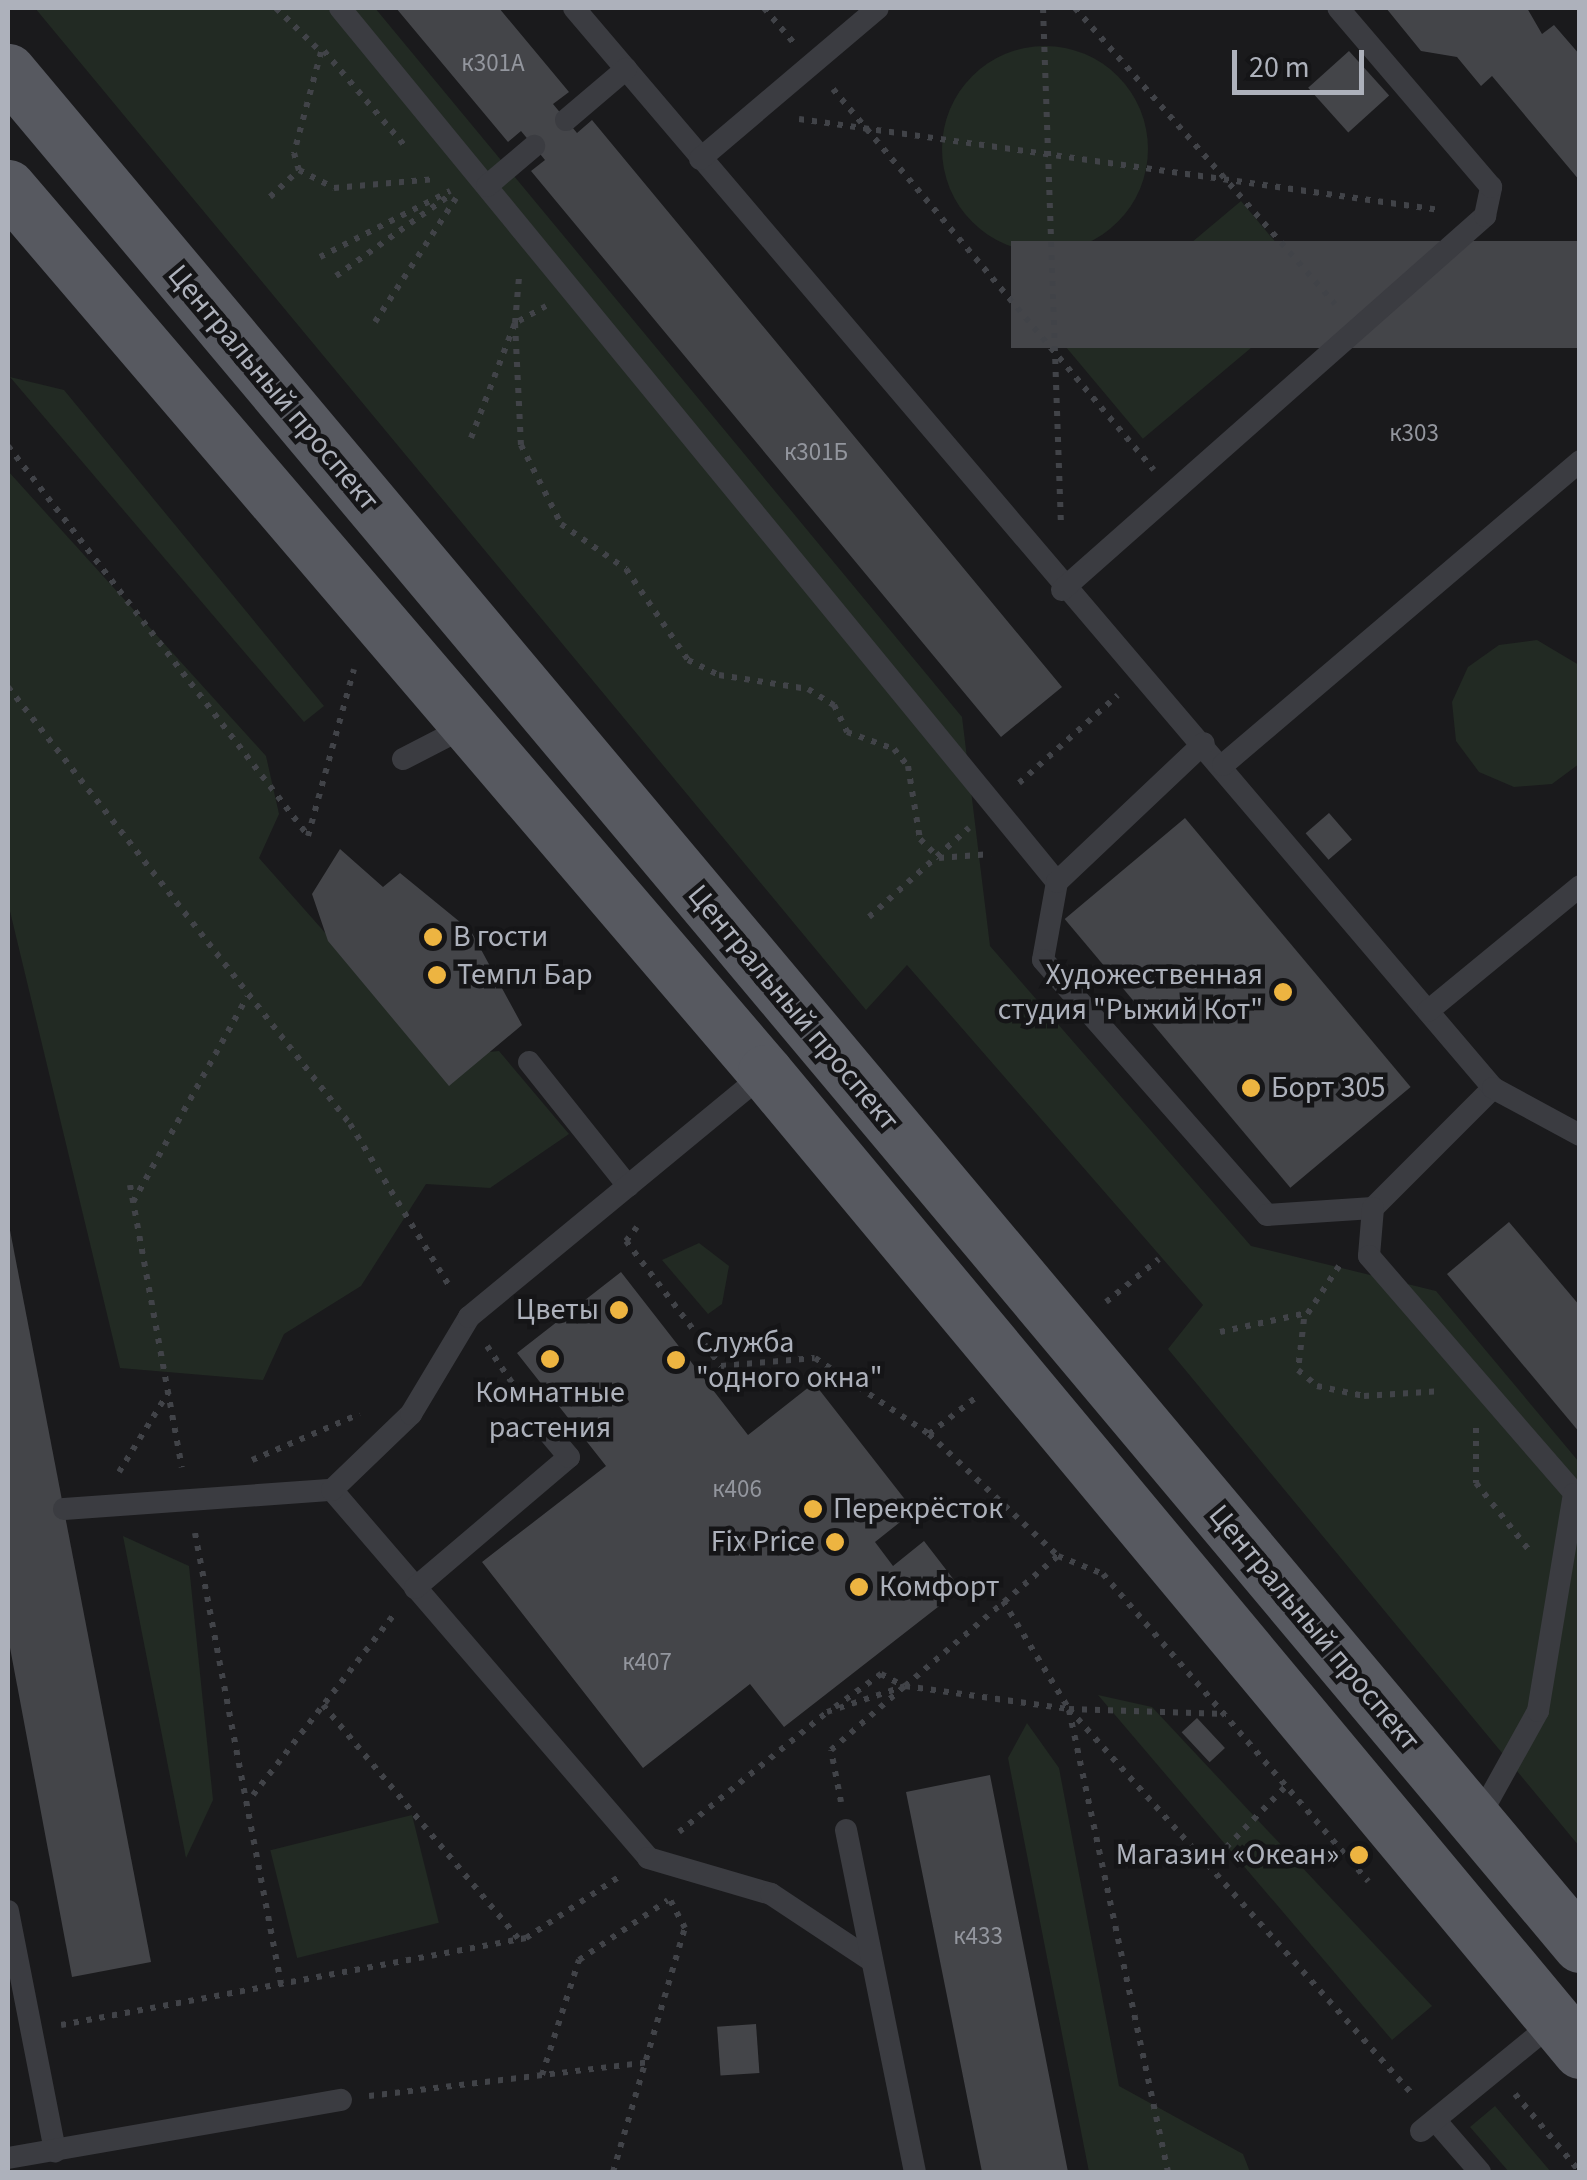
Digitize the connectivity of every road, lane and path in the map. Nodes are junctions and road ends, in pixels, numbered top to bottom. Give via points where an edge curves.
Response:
1 (276, 8) edge
2 (340, 8) edge
3 (574, 8) edge
4 (764, 8) edge
5 (878, 8) edge
6 (1043, 8) edge
7 (1075, 8) edge
8 (1338, 8) edge
9 (321, 52) junction
10 (812, 64) junction
11 (626, 69) junction
12 (8, 71) edge
13 (753, 114) junction
14 (566, 120) dead end
15 (865, 127) junction
16 (534, 146) dead end
17 (408, 150) dead end
18 (1044, 156) junction
19 (700, 159) junction
20 (421, 164) dead end
21 (299, 170) junction
22 (434, 179) junction
23 (1230, 181) junction
24 (487, 186) junction
25 (270, 197) dead end
26 (16, 214) edge
27 (1485, 216) junction
28 (320, 257) dead end
29 (519, 273) dead end
30 (336, 276) dead end
31 (374, 322) dead end
32 (515, 323) junction
33 (1356, 327) junction
34 (1058, 357) junction
35 (470, 438) dead end
36 (8, 446) edge
37 (1580, 461) edge
38 (1174, 494) junction
39 (1062, 590) junction
40 (342, 653) dead end
41 (354, 668) junction
42 (365, 681) dead end
43 (8, 688) edge
44 (468, 726) junction
45 (1204, 742) junction
46 (403, 759) dead end
47 (1223, 765) junction
48 (1012, 860) dead end
49 (1057, 882) junction
50 (1580, 886) edge
51 (247, 998) junction
52 (1428, 1011) junction
53 (529, 1062) dead end
54 (765, 1072) junction
55 (1493, 1088) junction
56 (1580, 1135) edge
57 (130, 1185) dead end
58 (628, 1186) junction
59 (133, 1202) junction
60 (1373, 1208) junction
61 (648, 1211) dead end
62 (1327, 1218) junction
63 (1308, 1313) junction
64 (469, 1317) junction
65 (1220, 1332) dead end
66 (428, 1385) junction
67 (1410, 1390) dead end
68 (168, 1392) junction
69 (547, 1431) joint
70 (238, 1466) dead end
71 (1476, 1483) dead end
72 (332, 1490) junction
73 (1577, 1497) edge
74 (102, 1500) junction
75 (189, 1504) junction
76 (64, 1509) dead end
77 (1550, 1554) dead end
78 (1058, 1556) junction
79 (416, 1588) junction
80 (1003, 1601) junction
81 (905, 1686) junction
82 (323, 1705) junction
83 (1069, 1709) junction
84 (827, 1712) junction
85 (1227, 1714) junction
86 (1286, 1786) junction
87 (252, 1796) junction
88 (1477, 1821) junction
89 (846, 1830) joint
90 (648, 1858) junction
91 (1208, 1866) junction
92 (1375, 1889) dead end
93 (670, 1899) junction
94 (8, 1911) edge
95 (518, 1939) junction
96 (1580, 1945) edge
97 (872, 1961) junction
98 (282, 1984) junction
99 (31, 2030) junction
100 (1567, 2037) edge
101 (651, 2062) junction
102 (1495, 2070) junction
103 (542, 2075) junction
104 (341, 2100) joint
105 (1428, 2126) junction
106 (55, 2151) junction
107 (8, 2158) edge
108 (613, 2172) edge
109 (915, 2172) edge
110 (1168, 2172) edge
111 (1480, 2172) edge
112 (1580, 2172) edge

1 - 9 path
2 - 24 lane
3 - 11 lane
4 - 10 path
5 - 10 lane
6 - 18 path
7 - 23 path
8 - 27 lane via 1491,187
9 - 17 path
9 - 21 path via 294,153
10 - 13 lane
10 - 15 path
11 - 14 lane
11 - 19 lane
12 - 88 main road, Центральный проспект
13 - 15 path
13 - 19 lane
15 - 18 path
15 - 34 path
16 - 24 lane
18 - 23 path
18 - 34 path
19 - 39 lane
20 - 22 path
21 - 22 path via 334,188
21 - 25 path
22 - 28 path via 464,184
23 - 27 path
23 - 33 path
24 - 49 lane
26 - 44 main road, Центральный проспект
27 - 33 lane
29 - 32 path
30 - 31 path via 464,184
32 - 35 path
32 - 48 path via 521,445 561,524 626,569 688,660 719,676 808,689 834,704 847,732 894,749 908,766 920,839 938,858
33 - 38 lane via 1175,482
34 - 38 path
34 - 39 path
36 - 41 path via 308,836
37 - 47 lane
38 - 39 lane
39 - 45 lane
40 - 41 path
41 - 42 path
43 - 51 path
44 - 46 lane
44 - 54 main road, Центральный проспект
45 - 47 lane
45 - 49 lane
47 - 52 lane
49 - 62 lane via 1043,960 1267,1215
50 - 52 lane
51 - 59 path
51 - 64 path via 350,1124
52 - 55 lane
53 - 58 lane
54 - 58 lane
54 - 100 main road, Центральный проспект
55 - 56 lane
55 - 60 lane
57 - 59 path
58 - 64 lane
59 - 68 path
60 - 62 lane
60 - 73 lane via 1369,1256
61 - 78 path via 626,1241 720,1366 816,1358 928,1434
62 - 63 path via 1342,1259
63 - 65 path
63 - 67 path via 1298,1370 1317,1386 1364,1396
64 - 66 lane
64 - 69 path
66 - 70 path
66 - 72 lane
68 - 74 path
68 - 75 path
69 - 79 lane via 568,1457
71 - 77 path via 1520,1548
72 - 75 lane
72 - 79 lane
73 - 88 lane via 1538,1711
74 - 75 lane
74 - 76 lane
75 - 87 path
78 - 80 path
78 - 85 path via 1102,1574
79 - 82 path
79 - 90 lane
80 - 81 path
80 - 83 path
81 - 83 path
81 - 84 path
81 - 84 path via 881,1674
81 - 89 path via 831,1750
82 - 87 path
82 - 95 path
83 - 85 path
83 - 91 path
83 - 110 path
84 - 90 path
85 - 86 path
86 - 91 path
86 - 92 path
87 - 98 path
88 - 96 main road, Центральный проспект
89 - 97 lane
90 - 93 path
90 - 95 path
90 - 97 lane via 771,1894
91 - 105 path
93 - 101 path via 684,1928
93 - 103 path via 578,1960
94 - 99 lane
95 - 98 path
97 - 109 lane
98 - 99 path
99 - 106 lane
100 - 102 lane
101 - 103 path
101 - 108 path
102 - 105 lane
102 - 112 path
103 - 104 path
104 - 106 lane
105 - 111 lane
106 - 107 lane

